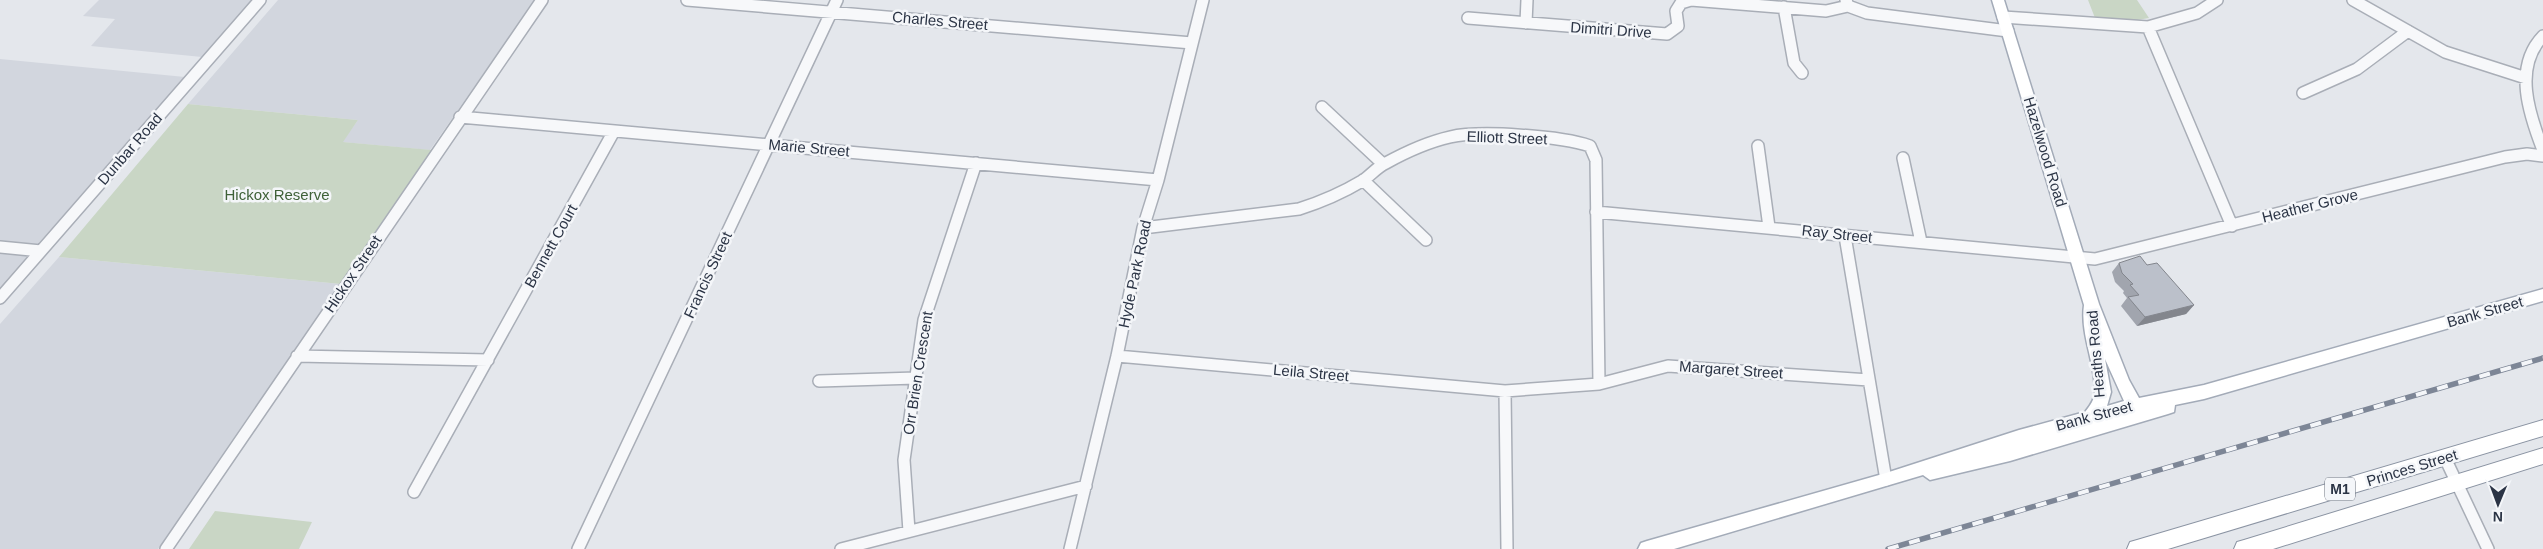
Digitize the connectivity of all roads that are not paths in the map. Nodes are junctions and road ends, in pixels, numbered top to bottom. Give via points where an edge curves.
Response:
1 (260, 0) edge
2 (542, 0) edge
3 (687, 0) edge
4 (837, 0) edge
5 (1203, 0) edge
6 (1527, 0) edge
7 (1998, 0) edge
8 (2217, 0) edge
9 (2353, 0) edge
10 (1688, 1) edge
11 (1847, 3) edge
12 (1784, 8) junction
13 (832, 12) junction
14 (2003, 17) junction
15 (1468, 18) dead end
16 (1526, 23) junction
17 (2148, 27) junction
18 (2008, 31) junction
19 (2408, 32) junction
20 (2543, 36) edge
21 (1192, 43) junction
22 (1802, 73) dead end
23 (2526, 78) junction
24 (2302, 92) dead end
25 (1322, 107) dead end
26 (460, 118) junction
27 (614, 131) junction
28 (770, 144) junction
29 (1758, 146) dead end
30 (2543, 150) edge
31 (2543, 156) edge
32 (1903, 158) dead end
33 (976, 163) junction
34 (1383, 164) junction
35 (1158, 180) junction
36 (1362, 180) junction
37 (1596, 212) junction
38 (2232, 226) junction
39 (1769, 227) junction
40 (1144, 228) junction
41 (1845, 236) junction
42 (1426, 240) dead end
43 (1921, 242) junction
44 (0, 247) edge
45 (41, 251) junction
46 (2078, 257) junction
47 (2543, 295) edge
48 (0, 298) edge
49 (2091, 304) junction
50 (297, 356) junction
51 (1118, 356) junction
52 (488, 360) junction
53 (916, 378) junction
54 (819, 380) dead end
55 (1869, 380) junction
56 (1600, 384) junction
57 (1505, 391) junction
58 (2103, 392) junction
59 (2130, 410) junction
60 (2090, 417) junction
61 (2543, 428) edge
62 (2543, 456) edge
63 (2445, 458) junction
64 (1886, 480) junction
65 (2458, 483) junction
66 (1086, 486) junction
67 (414, 492) dead end
68 (909, 531) junction
69 (166, 549) edge
70 (578, 549) edge
71 (841, 549) edge
72 (1070, 549) edge
73 (1507, 549) edge
74 (1647, 549) edge
75 (2137, 549) edge
76 (2244, 549) edge
77 (2488, 549) edge

1 - 45 street, Dunbar Road
2 - 26 street, Hickox Street
3 - 13 street, Charles Street
4 - 13 street, Francis Street
5 - 21 street, Hyde Park Road
6 - 16 street
7 - 14 main road, Hazelwood Road
8 - 17 street via 2197,13
9 - 19 street
10 - 12 street, Dimitri Drive
10 - 16 street, Dimitri Drive via 1681,3 1676,11 1678,26 1668,34
11 - 12 street, Dimitri Drive via 1826,11
11 - 18 street via 1868,13
12 - 22 street via 1794,63
13 - 21 street, Charles Street
13 - 28 street, Francis Street
14 - 17 street
14 - 18 main road, Hazelwood Road
15 - 16 street, Dimitri Drive
17 - 38 street
18 - 46 main road, Hazelwood Road
19 - 23 street via 2445,52
19 - 24 street via 2357,69
20 - 23 street via 2534,42 2530,50
21 - 35 street, Hyde Park Road
23 - 30 street via 2534,130
25 - 34 street
26 - 27 street, Marie Street
26 - 50 street, Hickox Street
27 - 28 street, Marie Street
27 - 52 street, Bennett Court
28 - 33 street, Marie Street
28 - 70 street, Francis Street
29 - 39 street
31 - 38 street, Heather Grove via 2505,157
32 - 43 street
33 - 35 street, Marie Street
33 - 53 street, Orr Brien Crescent via 924,320
34 - 36 street, Elliott Street
34 - 37 street, Elliott Street via 1427,143 1450,137 1484,134 1575,141 1590,146 1596,160
35 - 40 street, Hyde Park Road
36 - 40 street, Elliott Street via 1323,201 1299,209
36 - 42 street
37 - 39 street, Ray Street
37 - 56 street, Elliott Street
38 - 46 street, Heather Grove via 2104,258 2087,260
39 - 41 street, Ray Street
40 - 51 street, Hyde Park Road
41 - 43 street, Ray Street
41 - 55 street
43 - 46 street, Ray Street
44 - 45 street
45 - 48 street, Dunbar Road
46 - 49 main road, Hazelwood Road
47 - 59 main road, Bank Street via 2204,392 2187,402
49 - 58 main road, Heaths Road via 2091,326
49 - 59 main road, Heaths Road via 2102,323
50 - 52 street
50 - 69 street, Hickox Street
51 - 57 street, Leila Street
51 - 66 street, Hyde Park Road
52 - 67 street, Bennett Court
53 - 54 street
53 - 68 street, Orr Brien Crescent via 904,460
55 - 56 street, Margaret Street via 1668,366
55 - 64 street
56 - 57 street, Margaret Street
57 - 73 street
58 - 59 main road
58 - 60 main road, Heaths Road via 2097,410
59 - 60 main road, Bank Street
59 - 64 main road via 1993,458 1949,470
60 - 64 main road, Bank Street
61 - 63 highway, Princes Street / M1
62 - 65 highway, Princes Street / M1
63 - 65 street
63 - 75 highway, Princes Street / M1
64 - 74 main road, Bank Street
65 - 76 highway, Princes Street / M1
65 - 77 street
66 - 68 street
66 - 72 street, Hyde Park Road
68 - 71 street

